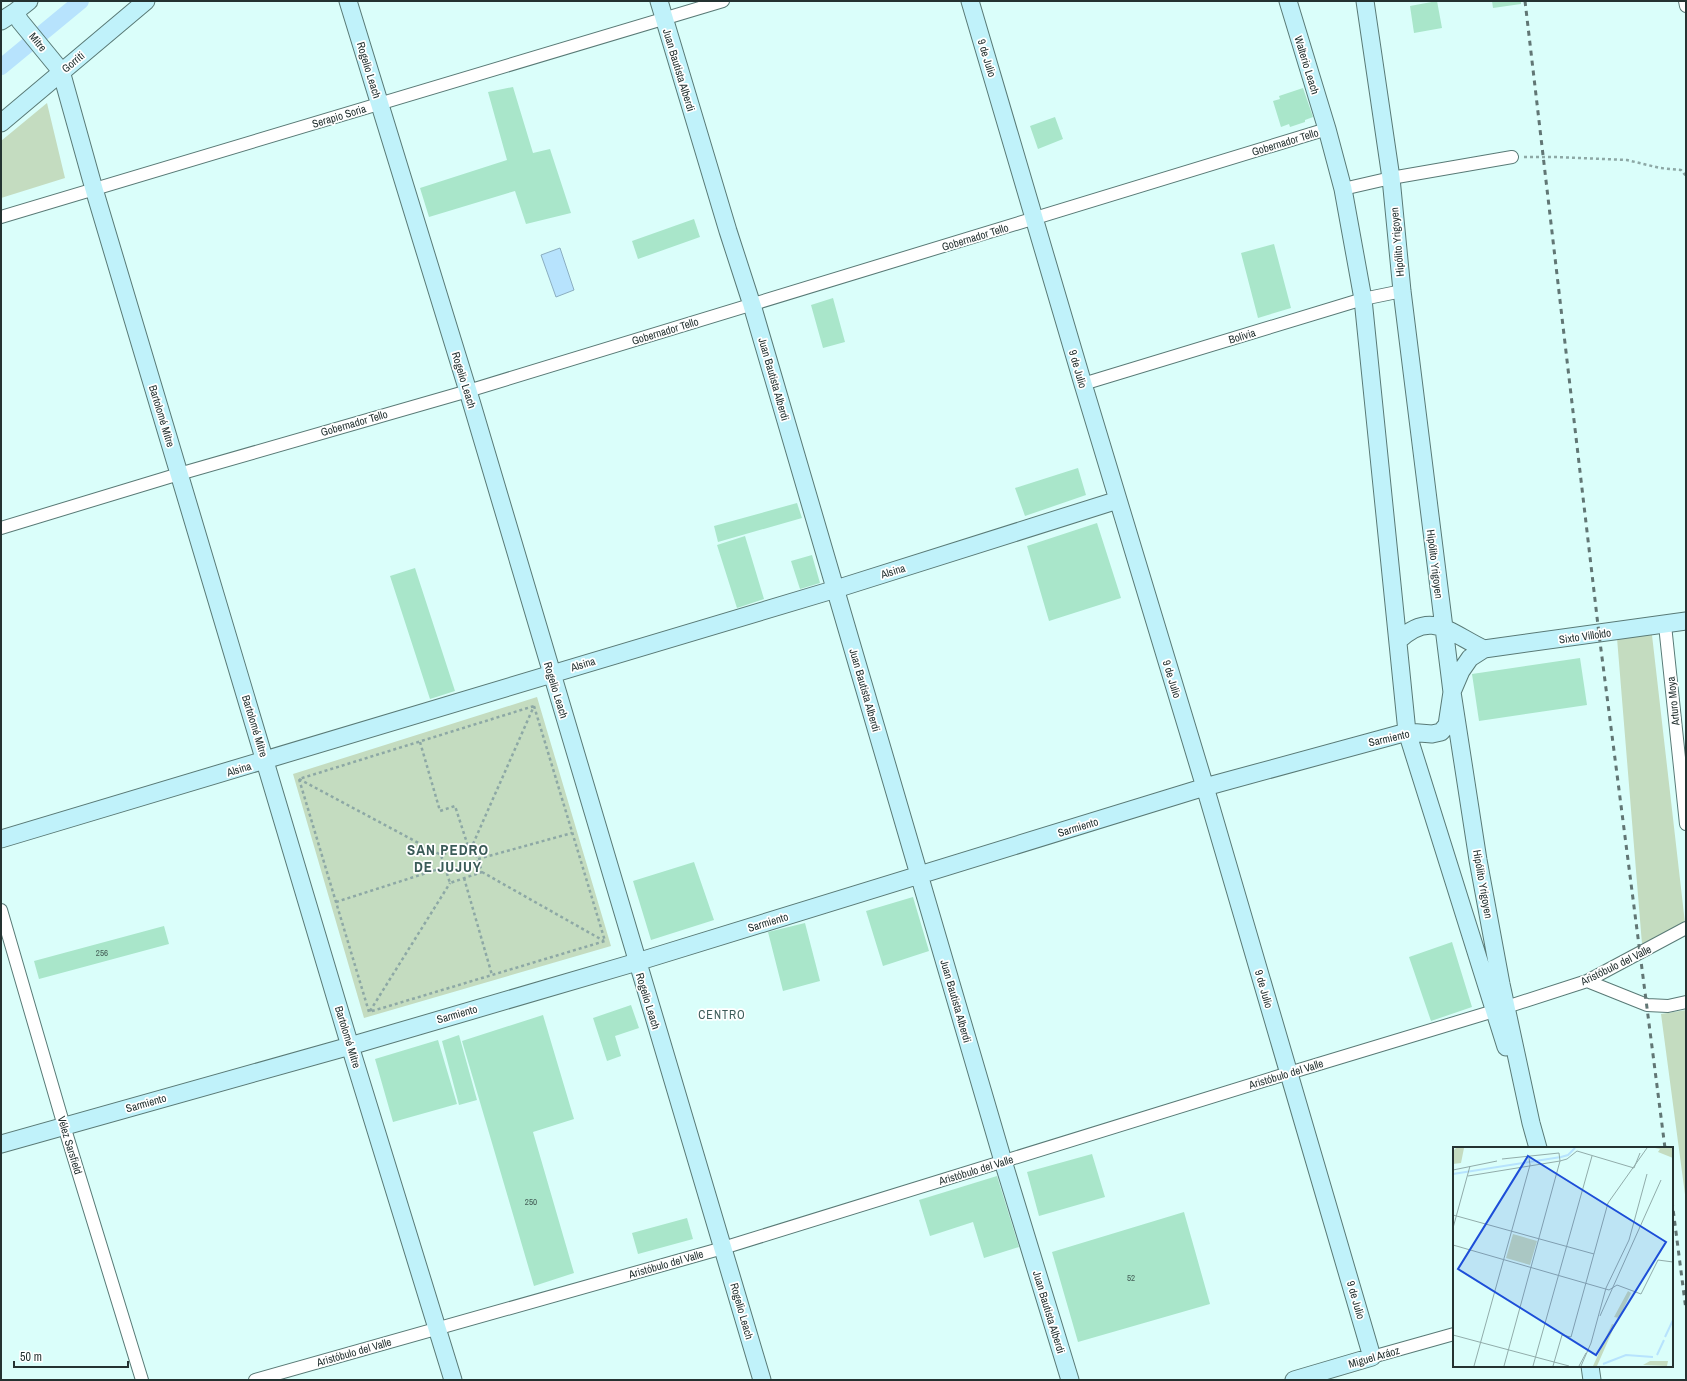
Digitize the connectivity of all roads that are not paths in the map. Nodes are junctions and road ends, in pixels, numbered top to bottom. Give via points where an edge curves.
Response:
1 (29, 1) edge
2 (146, 1) edge
3 (348, 1) edge
4 (658, 1) edge
5 (723, 1) edge
6 (970, 1) edge
7 (1288, 1) edge
8 (1365, 1) edge
9 (1685, 1) edge
10 (1686, 6) edge
11 (12, 18) edge
12 (664, 19) junction
13 (61, 71) junction
14 (380, 104) junction
15 (1, 123) edge
16 (1327, 129) junction
17 (1512, 157) road end
18 (1391, 178) junction
19 (94, 189) junction
20 (1343, 189) junction
21 (1, 217) edge
22 (1035, 218) junction
23 (1402, 291) junction
24 (1363, 299) junction
25 (752, 305) junction
26 (1083, 384) junction
27 (468, 391) junction
28 (179, 474) junction
29 (1118, 500) junction
30 (1, 528) edge
31 (836, 589) junction
32 (1686, 621) edge
33 (1665, 625) junction
34 (1443, 627) junction
35 (1398, 641) junction
36 (1484, 649) junction
37 (551, 674) junction
38 (1452, 692) junction
39 (1407, 732) junction
40 (265, 761) junction
41 (1205, 787) junction
42 (1686, 824) edge
43 (1, 839) edge
44 (919, 876) junction
45 (1, 910) edge
46 (1686, 928) edge
47 (637, 962) junction
48 (1587, 981) junction
49 (1686, 1002) edge
50 (1501, 1010) junction
51 (350, 1046) junction
52 (1289, 1073) junction
53 (64, 1126) junction
54 (1, 1144) edge
55 (1538, 1147) edge
56 (1003, 1162) junction
57 (723, 1248) junction
58 (437, 1328) junction
59 (1453, 1334) edge
60 (1372, 1357) junction
61 (1590, 1367) edge
62 (142, 1380) edge
63 (255, 1380) edge
64 (453, 1380) edge
65 (762, 1380) edge
66 (1070, 1380) edge
67 (1294, 1380) edge
68 (1592, 1380) edge

1 - 11 street
2 - 13 street, Gorriti
3 - 14 street, Rogelio Leach
4 - 12 street, Juan Bautista Alberdi
5 - 12 street, Serapio Soria
6 - 22 street, 9 de Julio
7 - 16 street, Walterio Leach
8 - 18 street, Hipólito Yrigoyen
9 - 10 street
11 - 13 street, Mitre
12 - 14 street, Serapio Soria
12 - 25 street, Juan Bautista Alberdi
13 - 15 street, Gorriti
13 - 19 street, Bartolomé Mitre
14 - 19 street, Serapio Soria
14 - 27 street, Rogelio Leach
16 - 20 street, Hipólito Yrigoyen
16 - 22 street, Gobernador Tello
17 - 18 street
18 - 20 street
18 - 23 street, Hipólito Yrigoyen
19 - 21 street, Serapio Soria
19 - 28 street, Bartolomé Mitre
20 - 24 street, Hipólito Yrigoyen
22 - 25 street, Gobernador Tello
22 - 26 street, 9 de Julio
23 - 24 street, Bolivia
23 - 34 street, Hipólito Yrigoyen
24 - 26 street, Bolivia
24 - 35 street, Hipólito Yrigoyen
25 - 27 street, Gobernador Tello
25 - 31 street, Juan Bautista Alberdi
26 - 29 street, 9 de Julio
27 - 28 street, Gobernador Tello
27 - 37 street, Rogelio Leach
28 - 30 street, Gobernador Tello
28 - 40 street, Bartolomé Mitre
29 - 31 street, Alsina
29 - 41 street, 9 de Julio
31 - 37 street, Alsina
31 - 44 street, Juan Bautista Alberdi
32 - 33 street, Sixto Villoldo
33 - 36 street, Sixto Villoldo
33 - 42 street, Arturo Moya
34 - 35 street via 1431,624 1417,627
34 - 36 street
34 - 38 street, Hipólito Yrigoyen
35 - 39 street, Hipólito Yrigoyen
36 - 38 street, Sarmiento via 1470,658
37 - 40 street, Alsina
37 - 47 street, Rogelio Leach
38 - 39 street, Sarmiento via 1447,725 1441,732
38 - 50 street, Hipólito Yrigoyen
39 - 41 street, Sarmiento
39 - 50 street, Hipólito Yrigoyen
40 - 43 street, Alsina
40 - 51 street, Bartolomé Mitre
41 - 44 street, Sarmiento
41 - 52 street, 9 de Julio
44 - 47 street, Sarmiento
44 - 56 street, Juan Bautista Alberdi
45 - 53 street, Vélez Sarsfield
46 - 48 street, Aristóbulo del Valle
47 - 51 street, Sarmiento
47 - 57 street, Rogelio Leach
48 - 49 street via 1647,1005 1668,1006
48 - 50 street, Aristóbulo del Valle
50 - 52 street, Aristóbulo del Valle
50 - 55 street, Hipólito Yrigoyen
51 - 53 street, Sarmiento
51 - 58 street, Bartolomé Mitre
52 - 56 street, Aristóbulo del Valle
52 - 60 street, 9 de Julio
53 - 54 street, Sarmiento
53 - 62 street, Vélez Sarsfield
56 - 57 street, Aristóbulo del Valle
56 - 66 street, Juan Bautista Alberdi
57 - 58 street, Aristóbulo del Valle
57 - 65 street, Rogelio Leach
58 - 63 street, Aristóbulo del Valle
58 - 64 street, Bartolomé Mitre
59 - 60 street, Miguel Aráoz
60 - 67 street, Miguel Aráoz
61 - 68 street

